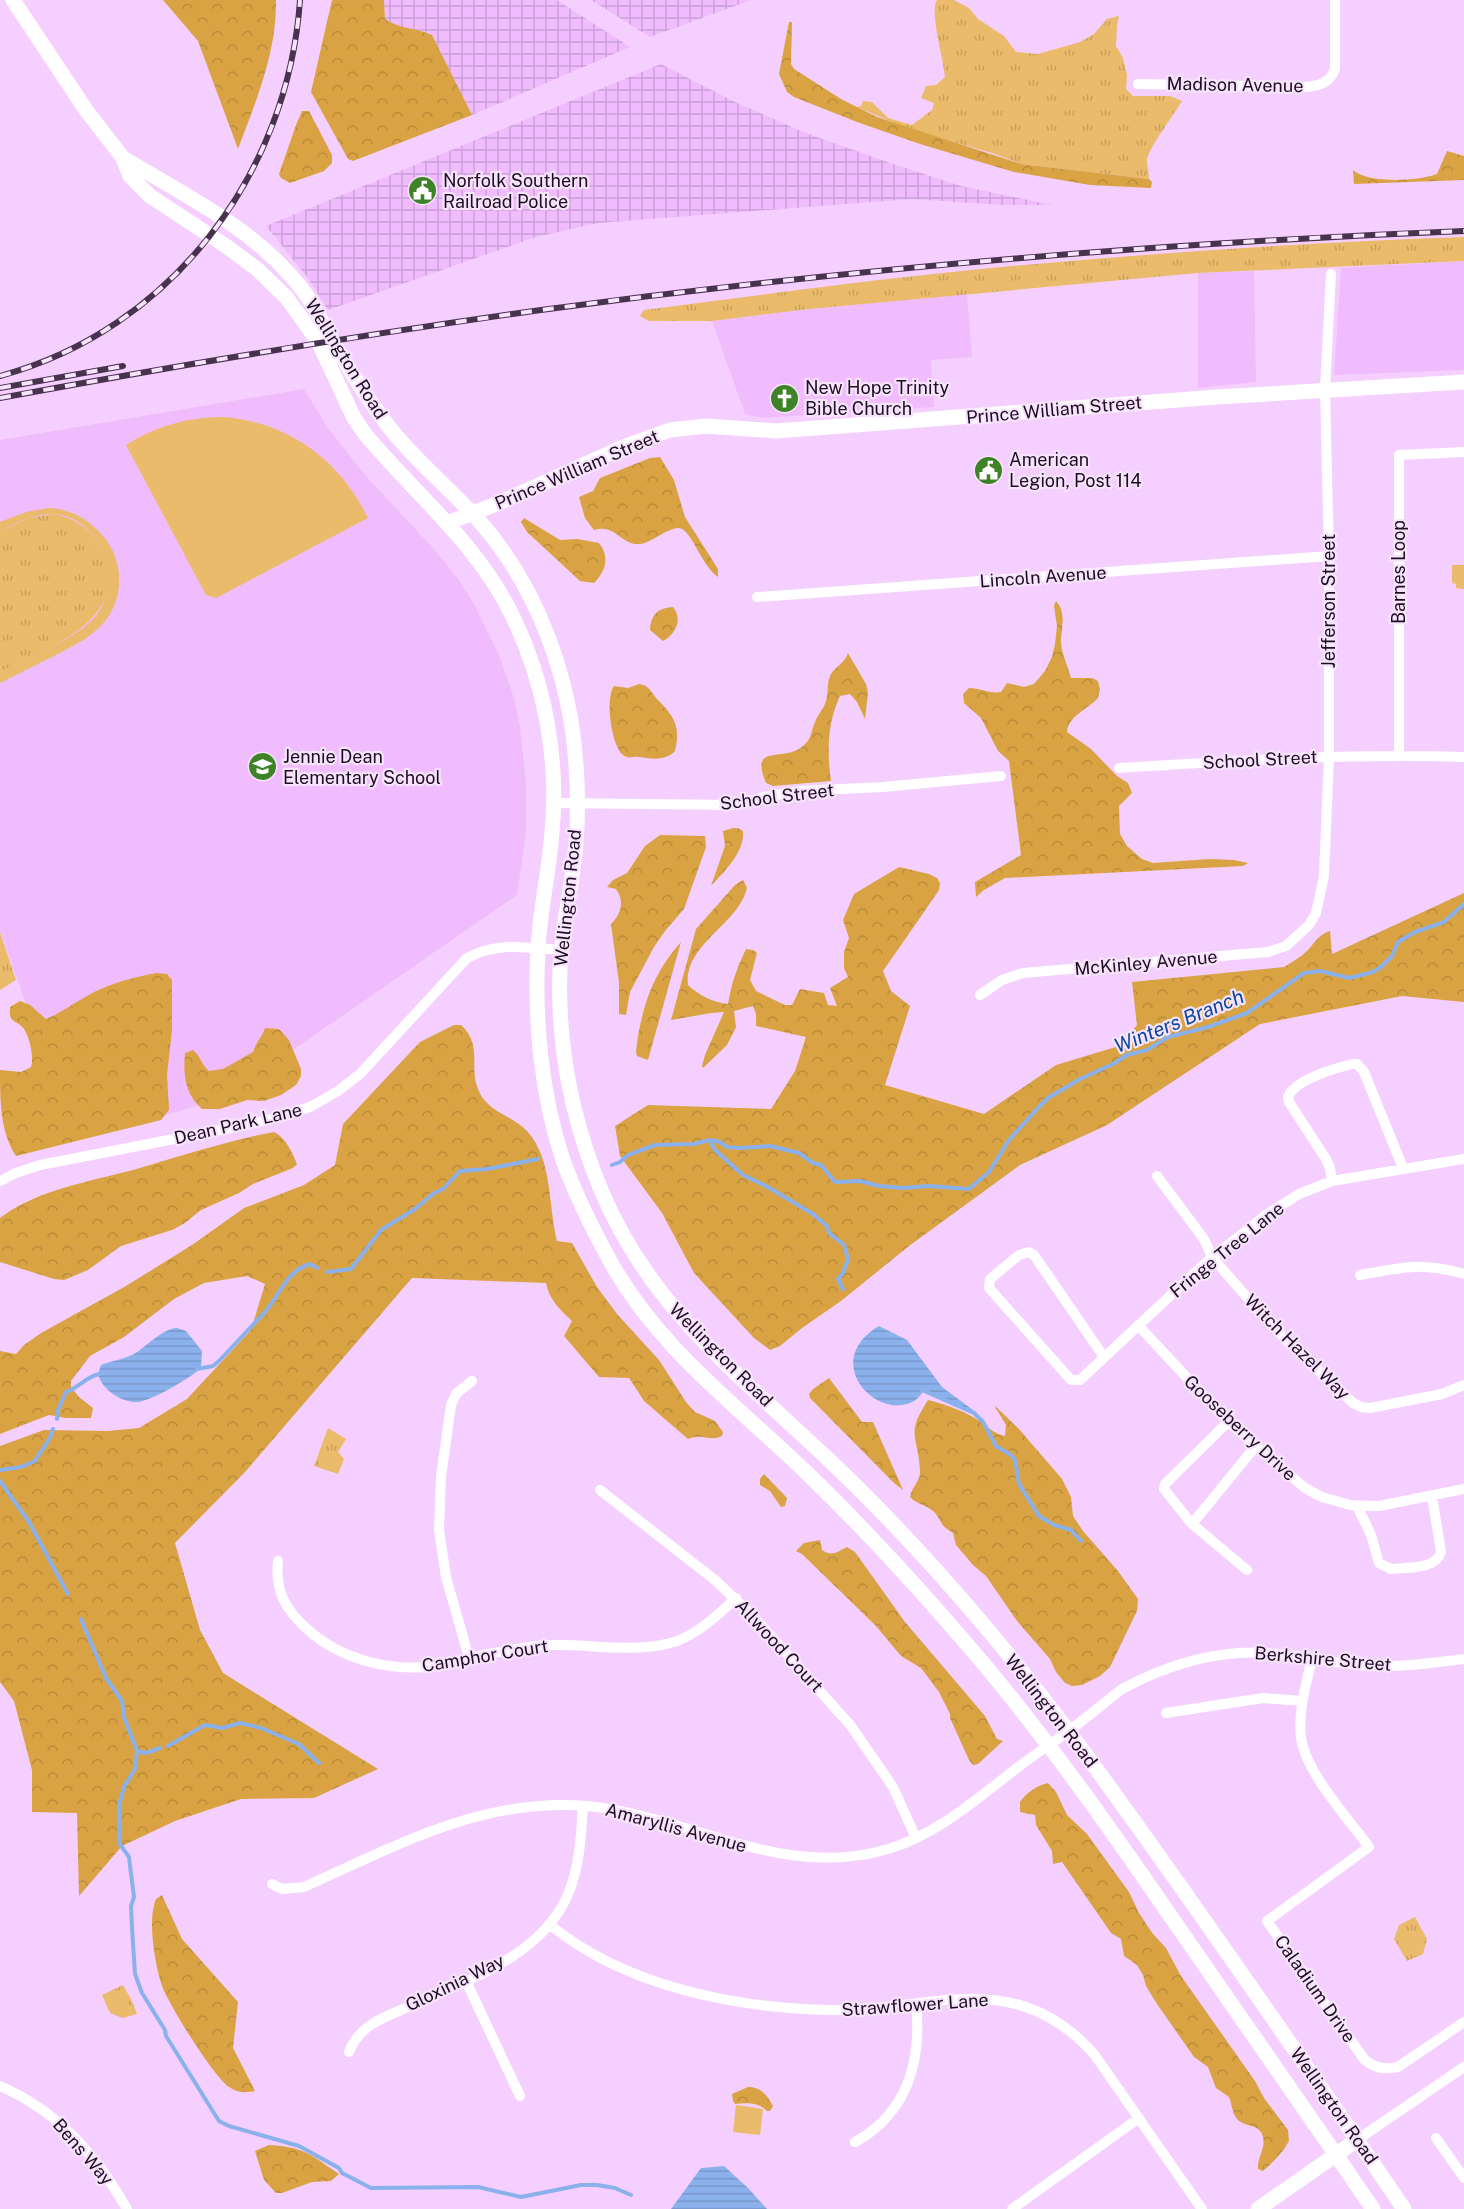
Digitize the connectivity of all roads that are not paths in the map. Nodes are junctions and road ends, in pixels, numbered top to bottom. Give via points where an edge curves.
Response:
1 (13, 0) edge
2 (1335, 0) edge
3 (1138, 84) dead end
4 (123, 158) junction
5 (1331, 274) dead end
6 (1464, 382) edge
7 (1325, 389) junction
8 (1464, 452) edge
9 (473, 514) junction
10 (447, 523) junction
11 (1329, 556) junction
12 (757, 597) dead end
13 (1400, 755) junction
14 (1329, 756) junction
15 (1464, 757) edge
16 (1119, 768) dead end
17 (1001, 776) dead end
18 (554, 803) junction
19 (577, 804) junction
20 (1309, 925) joint
21 (538, 948) junction
22 (562, 951) junction
23 (980, 995) dead end
24 (1464, 1158) edge
25 (1403, 1168) junction
26 (1157, 1176) dead end
27 (1332, 1181) junction
28 (0, 1182) edge
29 (1212, 1257) junction
30 (1464, 1274) edge
31 (1360, 1275) dead end
32 (1138, 1325) junction
33 (1104, 1357) junction
34 (472, 1381) dead end
35 (1464, 1385) edge
36 (1228, 1422) junction
37 (1255, 1447) junction
38 (1464, 1489) edge
39 (600, 1490) dead end
40 (1432, 1496) junction
41 (1357, 1506) junction
42 (1192, 1524) junction
43 (278, 1561) dead end
44 (1247, 1570) dead end
45 (736, 1598) junction
46 (468, 1658) junction
47 (1312, 1659) junction
48 (1464, 1659) edge
49 (1302, 1701) junction
50 (1166, 1713) dead end
51 (1059, 1738) junction
52 (584, 1806) junction
53 (916, 1838) junction
54 (272, 1884) dead end
55 (549, 1924) junction
56 (466, 1981) junction
57 (916, 2004) junction
58 (1464, 2022) edge
59 (349, 2052) dead end
60 (1464, 2067) edge
61 (0, 2086) edge
62 (520, 2096) dead end
63 (1139, 2118) junction
64 (1436, 2138) dead end
65 (1357, 2140) junction
66 (855, 2142) dead end
67 (1336, 2155) junction
68 (1464, 2178) edge
69 (127, 2209) edge
70 (1012, 2209) edge
71 (1202, 2209) edge
72 (1258, 2209) edge
73 (1373, 2209) edge
74 (1404, 2209) edge

1 - 4 main road, Wellington Road
2 - 3 street, Madison Avenue via 1334,72 1324,83 1305,87
4 - 9 main road, Wellington Road via 224,217 282,267 312,304 352,374 389,426
4 - 10 main road, Wellington Road via 130,176 150,196 226,246 280,291 315,336 365,434
5 - 7 street, Jefferson Street
6 - 7 main road, Prince William Street
7 - 9 main road, Prince William Street via 816,429 687,427 632,443
7 - 11 street, Jefferson Street
8 - 13 street, Barnes Loop via 1399,455
9 - 10 main road, Prince William Street
9 - 19 main road, Wellington Road via 521,581 547,635 562,680 574,742
10 - 18 main road, Wellington Road via 472,552 510,610 534,668 545,709
11 - 12 street, Lincoln Avenue
11 - 14 street, Jefferson Street
13 - 14 street
13 - 15 street
14 - 16 street, School Street
14 - 20 street, Jefferson Street via 1324,876 1316,913
17 - 19 street, School Street via 799,791 735,805
18 - 19 street, School Street
18 - 21 main road, Wellington Road
19 - 22 main road, Wellington Road
20 - 23 street, McKinley Avenue via 1286,946 1268,952 1023,973 1002,980
21 - 22 street, Dean Park Lane
21 - 28 street, Dean Park Lane via 495,947 467,958 360,1074 312,1106 237,1127 40,1166
21 - 51 main road, Wellington Road via 542,1063 563,1160 625,1285 652,1323 686,1360 809,1474 983,1663
22 - 51 main road, Wellington Road via 564,1056 575,1113 609,1207 643,1268 673,1310 712,1352 908,1538 983,1624
24 - 25 street, Fringe Tree Lane
25 - 27 street, Fringe Tree Lane
25 - 27 street via 1364,1072 1352,1064 1316,1076 1288,1097 1326,1159
26 - 29 street, Witch Hazel Way via 1204,1239
27 - 29 street, Fringe Tree Lane via 1299,1194
29 - 32 street, Fringe Tree Lane
29 - 35 street, Witch Hazel Way via 1287,1341 1353,1403 1370,1408 1442,1394
30 - 31 street via 1440,1267 1410,1266
32 - 33 street, Fringe Tree Lane
32 - 36 street, Gooseberry Drive
33 - 33 street, Fringe Tree Lane via 1034,1255 1023,1252 990,1279 989,1288 1071,1380 1080,1380
34 - 46 street via 456,1394 451,1404 438,1508 446,1577
36 - 37 street, Gooseberry Drive
36 - 42 street via 1165,1484 1165,1493
37 - 41 street, Gooseberry Drive via 1305,1488 1336,1502
37 - 42 street
38 - 40 street, Gooseberry Drive
39 - 45 street, Allwood Court
40 - 41 street, Gooseberry Drive
40 - 41 street via 1441,1552 1431,1564 1385,1567 1377,1558
42 - 44 street
43 - 46 street, Camphor Court via 279,1591 290,1611 330,1646 392,1666 434,1666
45 - 46 street, Camphor Court via 704,1626 675,1641 654,1646 540,1646
45 - 53 street, Allwood Court via 851,1726 893,1787
47 - 48 street, Berkshire Street via 1375,1666
47 - 49 street, Caladium Drive
47 - 51 street, Berkshire Street via 1242,1653 1194,1660 1146,1676 1122,1689
49 - 50 street via 1263,1698
49 - 58 street, Caladium Drive via 1301,1738 1309,1763 1369,1847 1267,1921 1370,2064 1378,2068 1398,2067
51 - 53 street, Amaryllis Avenue via 972,1803
51 - 65 main road, Wellington Road
51 - 67 main road, Wellington Road via 1091,1800
52 - 53 street, Amaryllis Avenue via 624,1812 773,1854 801,1857 857,1856
52 - 54 street, Amaryllis Avenue via 527,1807 469,1817 304,1887 282,1889
52 - 55 street, Gloxinia Way via 573,1880
55 - 56 street, Gloxinia Way via 521,1950
55 - 57 street, Strawflower Lane via 602,1960 652,1980 713,1996 763,2005 832,2010
56 - 59 street, Gloxinia Way via 375,2021
56 - 62 street
57 - 63 street, Strawflower Lane via 993,1999 1019,2004 1046,2016 1076,2035 1094,2054
57 - 66 street via 918,2035 913,2071 892,2110 868,2135
60 - 65 street
61 - 69 street, Bens Way via 62,2124 95,2161
63 - 70 street
63 - 71 street, Strawflower Lane
64 - 68 street
65 - 67 main road
65 - 74 main road, Wellington Road
67 - 72 main road
67 - 73 main road, Wellington Road

